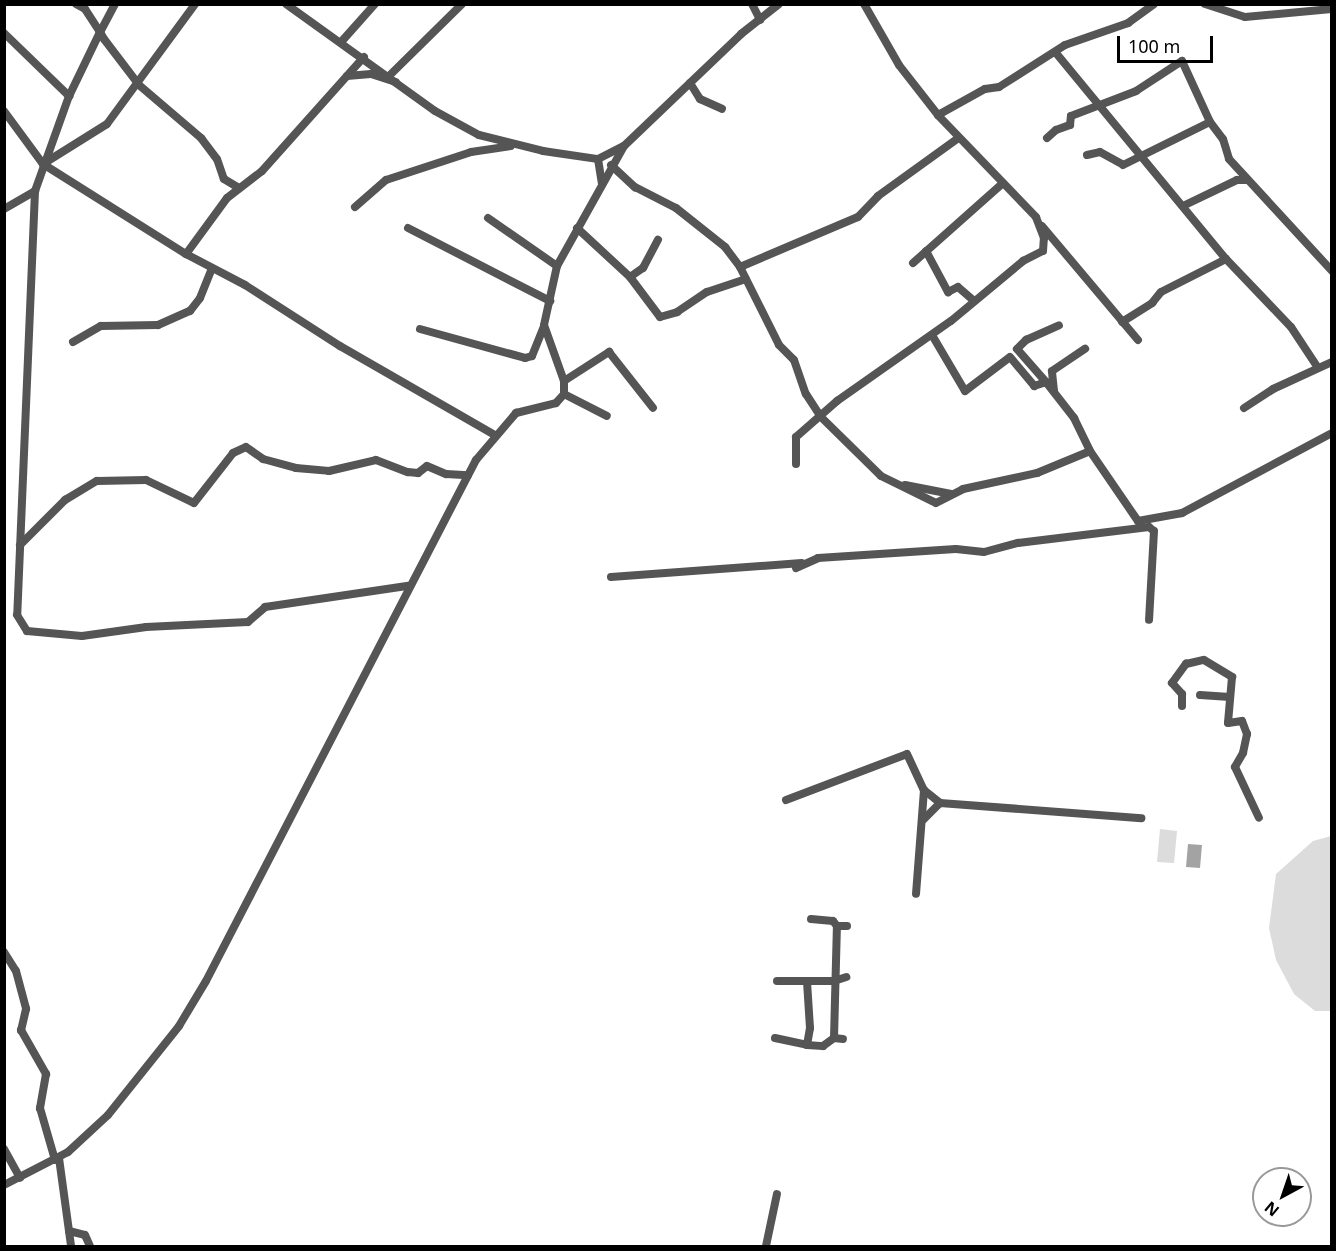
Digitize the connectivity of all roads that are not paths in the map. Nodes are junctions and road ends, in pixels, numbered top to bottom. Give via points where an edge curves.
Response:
1 (76, 4) edge
2 (115, 4) edge
3 (195, 4) edge
4 (286, 4) edge
5 (375, 4) edge
6 (462, 4) edge
7 (752, 4) edge
8 (779, 4) edge
9 (864, 4) edge
10 (1154, 4) edge
11 (1205, 4) edge
12 (1332, 9) edge
13 (760, 20) junction
14 (100, 32) junction
15 (4, 33) edge
16 (342, 41) junction
17 (1056, 53) junction
18 (364, 57) junction
19 (390, 75) junction
20 (347, 76) junction
21 (690, 83) junction
22 (400, 84) junction
23 (139, 85) junction
24 (69, 96) junction
25 (1099, 104) junction
26 (722, 109) dead end
27 (4, 111) edge
28 (938, 116) junction
29 (1210, 123) junction
30 (1047, 138) dead end
31 (957, 139) junction
32 (515, 145) junction
33 (624, 146) junction
34 (1087, 155) dead end
35 (1144, 157) junction
36 (598, 159) junction
37 (43, 165) junction
38 (611, 165) junction
39 (1246, 180) junction
40 (602, 183) junction
41 (1003, 183) junction
42 (240, 188) junction
43 (35, 191) junction
44 (1185, 205) junction
45 (355, 207) dead end
46 (4, 209) edge
47 (1036, 217) junction
48 (488, 218) dead end
49 (408, 228) dead end
50 (577, 228) junction
51 (658, 240) dead end
52 (926, 251) junction
53 (186, 254) junction
54 (1226, 259) junction
55 (913, 263) dead end
56 (557, 266) junction
57 (740, 267) junction
58 (212, 268) junction
59 (1332, 271) edge
60 (630, 277) junction
61 (746, 279) junction
62 (550, 301) junction
63 (974, 301) junction
64 (1122, 322) junction
65 (544, 325) junction
66 (1059, 325) dead end
67 (420, 329) dead end
68 (932, 335) junction
69 (1138, 340) dead end
70 (73, 342) dead end
71 (1085, 349) dead end
72 (1332, 362) edge
73 (1318, 368) junction
74 (564, 381) junction
75 (1046, 382) junction
76 (1054, 391) junction
77 (564, 394) junction
78 (653, 408) dead end
79 (1244, 408) dead end
80 (607, 416) dead end
81 (820, 417) junction
82 (1332, 433) edge
83 (495, 435) junction
84 (1090, 451) junction
85 (796, 464) dead end
86 (468, 475) junction
87 (902, 485) junction
88 (951, 494) junction
89 (20, 545) junction
90 (611, 577) dead end
91 (408, 586) junction
92 (1149, 620) dead end
93 (1200, 696) dead end
94 (1230, 697) junction
95 (1182, 706) dead end
96 (924, 790) junction
97 (786, 800) dead end
98 (940, 803) junction
99 (1141, 818) dead end
100 (1259, 818) dead end
101 (923, 820) junction
102 (916, 894) dead end
103 (811, 919) dead end
104 (837, 926) junction
105 (847, 926) dead end
106 (4, 952) edge
107 (846, 977) dead end
108 (777, 981) dead end
109 (807, 981) junction
110 (834, 981) junction
111 (775, 1038) dead end
112 (834, 1038) junction
113 (843, 1040) dead end
114 (807, 1045) junction
115 (4, 1149) edge
116 (57, 1159) junction
117 (20, 1178) junction
118 (4, 1185) edge
119 (777, 1194) dead end
120 (69, 1231) junction
121 (71, 1246) edge
122 (90, 1246) edge
123 (766, 1246) edge

1 - 14 street via 86,9
2 - 14 street
3 - 23 street
4 - 16 street
5 - 16 street
6 - 19 street
7 - 13 street
8 - 13 street
9 - 28 street via 899,65
10 - 17 street via 1128,23 1065,45
11 - 12 street via 1245,17
13 - 21 street
14 - 23 street
14 - 24 street
15 - 24 street
16 - 18 street
17 - 25 street
17 - 28 street via 999,87 985,89
18 - 19 street
18 - 20 street
19 - 22 street
20 - 22 street via 371,74
20 - 42 street via 262,171
21 - 26 street via 700,99
21 - 33 street
22 - 32 street via 435,111 479,135
23 - 37 street via 107,124
23 - 42 street via 201,138 217,159 225,179
24 - 37 street
25 - 29 street via 1136,91 1182,61
25 - 30 street via 1071,116 1070,125
25 - 35 street
27 - 37 street
28 - 31 street
29 - 35 street
29 - 39 street via 1223,139 1229,159
31 - 41 street
31 - 57 street via 878,196 858,216
32 - 36 street
32 - 45 street via 471,153 386,180
33 - 36 street
33 - 38 street
34 - 35 street via 1100,152 1123,165
35 - 44 street
36 - 40 street
37 - 43 street
37 - 53 street
38 - 40 street
38 - 57 street via 635,187 705,228
39 - 44 street via 1237,180
39 - 59 street
40 - 50 street
41 - 47 street
41 - 52 street
42 - 53 street via 227,198
43 - 46 street
43 - 89 street
44 - 54 street
47 - 63 street via 1044,238 1043,251 1023,261
47 - 64 street via 1060,251 1095,284
48 - 56 street
49 - 62 street
50 - 56 street
50 - 60 street
51 - 60 street via 643,268
52 - 55 street
52 - 63 street via 948,292 958,287
53 - 58 street
54 - 64 street via 1161,292 1152,303
54 - 73 street via 1291,327
56 - 62 street
57 - 61 street
58 - 70 street via 190,311 159,325 101,326
58 - 83 street
60 - 61 street via 660,317 677,312 707,292
61 - 81 street via 779,345 794,360 806,394
62 - 65 street
63 - 68 street
64 - 69 street
65 - 67 street via 532,356 525,358
65 - 74 street
66 - 75 street via 1026,340 1017,349 1026,365
68 - 75 street via 964,391 1010,357 1034,386
68 - 81 street
71 - 76 street via 1052,371
72 - 73 street
73 - 79 street
74 - 77 street
74 - 78 street via 609,352
75 - 76 street
76 - 84 street
77 - 80 street
77 - 83 street via 556,403 516,413
81 - 85 street via 796,437
81 - 87 street via 881,476
82 - 84 street via 1182,513 1138,521
83 - 86 street
84 - 88 street via 1036,473
86 - 89 street via 446,474 427,466 418,473 408,472 376,460 329,471 296,468 263,459 246,447 233,453 194,503 146,480 97,481 65,500
86 - 91 street
87 - 88 street
87 - 88 street via 936,503
89 - 91 street via 17,615 27,631 48,635 82,636 146,627 248,622 265,607
90 - 92 street via 798,565 956,549 984,552 1018,543 1149,527 1154,531
91 - 116 street via 206,981 166,1043 108,1115
93 - 94 street
94 - 95 street via 1232,677 1216,664 1194,661 1180,667 1172,682 1182,694
94 - 100 street via 1228,723 1242,721 1247,734 1235,767
96 - 97 street via 907,754
96 - 98 street
96 - 101 street
98 - 99 street
98 - 101 street
101 - 102 street
103 - 104 street via 833,921
104 - 105 street
104 - 110 street
106 - 116 street via 16,970 26,1009 21,1030 46,1074 40,1108
107 - 110 street
108 - 109 street
109 - 110 street
109 - 114 street
110 - 112 street
111 - 114 street
112 - 113 street
112 - 114 street via 823,1046
115 - 117 street
116 - 117 street
116 - 120 street
117 - 118 street
119 - 123 street
120 - 121 street
120 - 122 street via 85,1235

